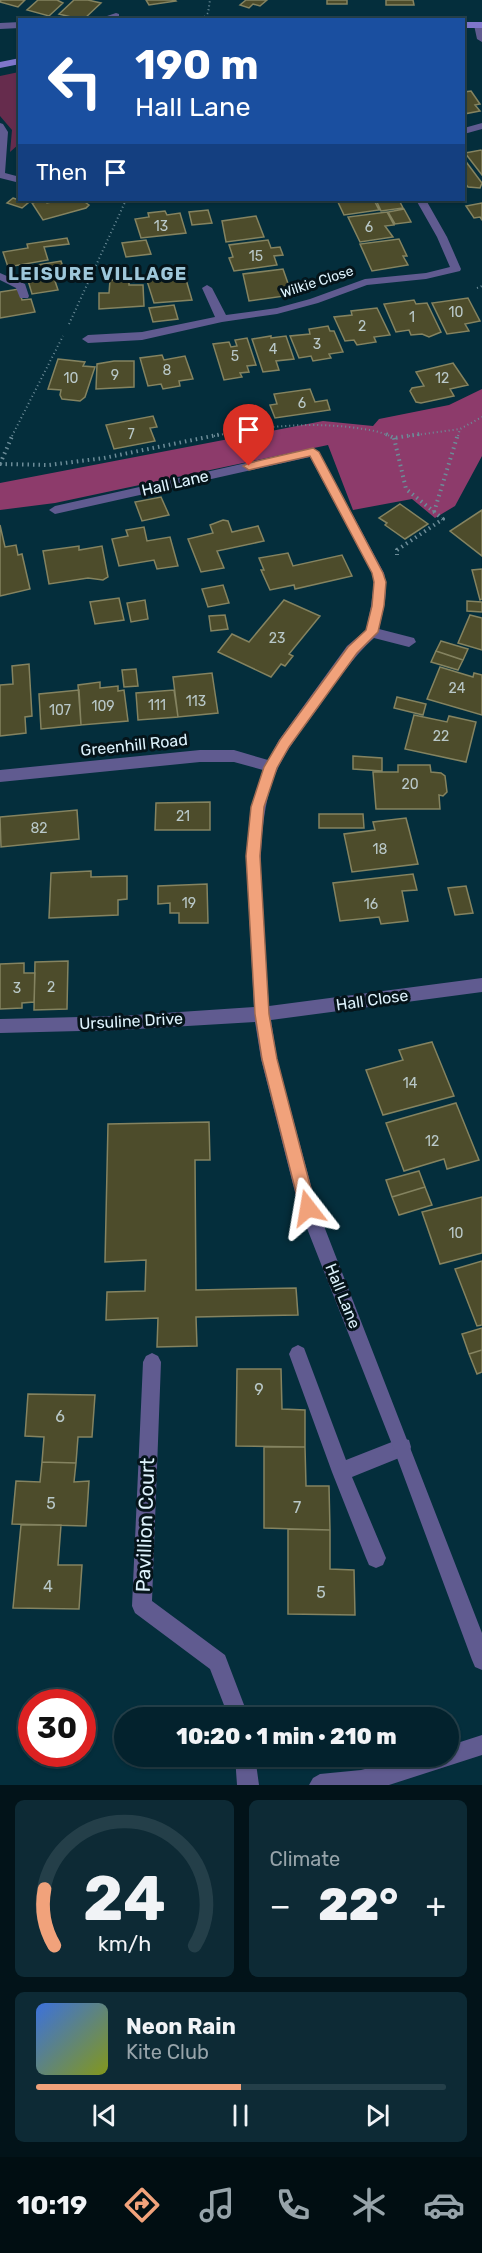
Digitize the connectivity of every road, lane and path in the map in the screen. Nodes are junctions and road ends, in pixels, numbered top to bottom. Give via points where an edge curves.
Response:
1 (210, 0) edge
2 (116, 16) dead end
3 (108, 18) edge
4 (204, 18) edge
5 (18, 25) edge
6 (481, 25) edge
7 (0, 26) edge
8 (465, 26) edge
9 (482, 39) edge
10 (18, 61) edge
11 (0, 65) edge
12 (0, 126) edge
13 (482, 126) edge
14 (465, 131) edge
15 (0, 175) edge
16 (18, 180) edge
17 (422, 201) edge
18 (0, 276) edge
19 (482, 286) edge
20 (207, 288) dead end
21 (477, 288) dead end
22 (24, 296) dead end
23 (222, 319) junction
24 (88, 339) dead end
25 (482, 417) edge
26 (460, 429) junction
27 (394, 438) junction
28 (0, 464) edge
29 (56, 510) dead end
30 (434, 513) junction
31 (380, 582) junction
32 (372, 632) junction
33 (409, 642) dead end
34 (271, 767) junction
35 (0, 777) edge
36 (482, 985) edge
37 (262, 1014) junction
38 (0, 1026) edge
39 (298, 1354) dead end
40 (152, 1362) dead end
41 (402, 1447) junction
42 (341, 1472) junction
43 (376, 1558) dead end
44 (482, 1660) edge
45 (235, 1707) edge
46 (482, 1745) edge
47 (246, 1767) edge
48 (248, 1785) edge
49 (320, 1785) edge

1 - 4 path
2 - 3 street
5 - 7 street
6 - 8 street
6 - 9 street
10 - 11 street
12 - 15 street
13 - 14 street
15 - 16 street
17 - 23 street, Wilkie Close via 456,268 426,276 365,282 277,311
18 - 22 street via 21,286
19 - 21 path
20 - 23 street
23 - 24 street, Wilkie Close via 142,336
25 - 26 path
26 - 27 path
26 - 30 path
27 - 28 path via 379,431 314,423 254,428 104,458 49,465
27 - 30 path via 406,489
29 - 31 street, Hall Lane via 313,452
30 - 31 path via 443,519 397,550 394,580
31 - 32 street, Hall Lane
32 - 33 street
32 - 34 street, Hall Lane via 352,650
34 - 35 street, Greenhill Road via 234,756 200,756
34 - 37 street, Hall Lane via 258,807 253,856
36 - 37 street, Hall Close
37 - 38 street, Ursuline Drive
37 - 41 street, Hall Lane via 308,1208
39 - 42 street
40 - 45 street, Pavillion Court via 142,1606 218,1662
41 - 42 street
41 - 44 street, Hall Lane
42 - 43 street
46 - 49 street via 410,1770
47 - 48 street

